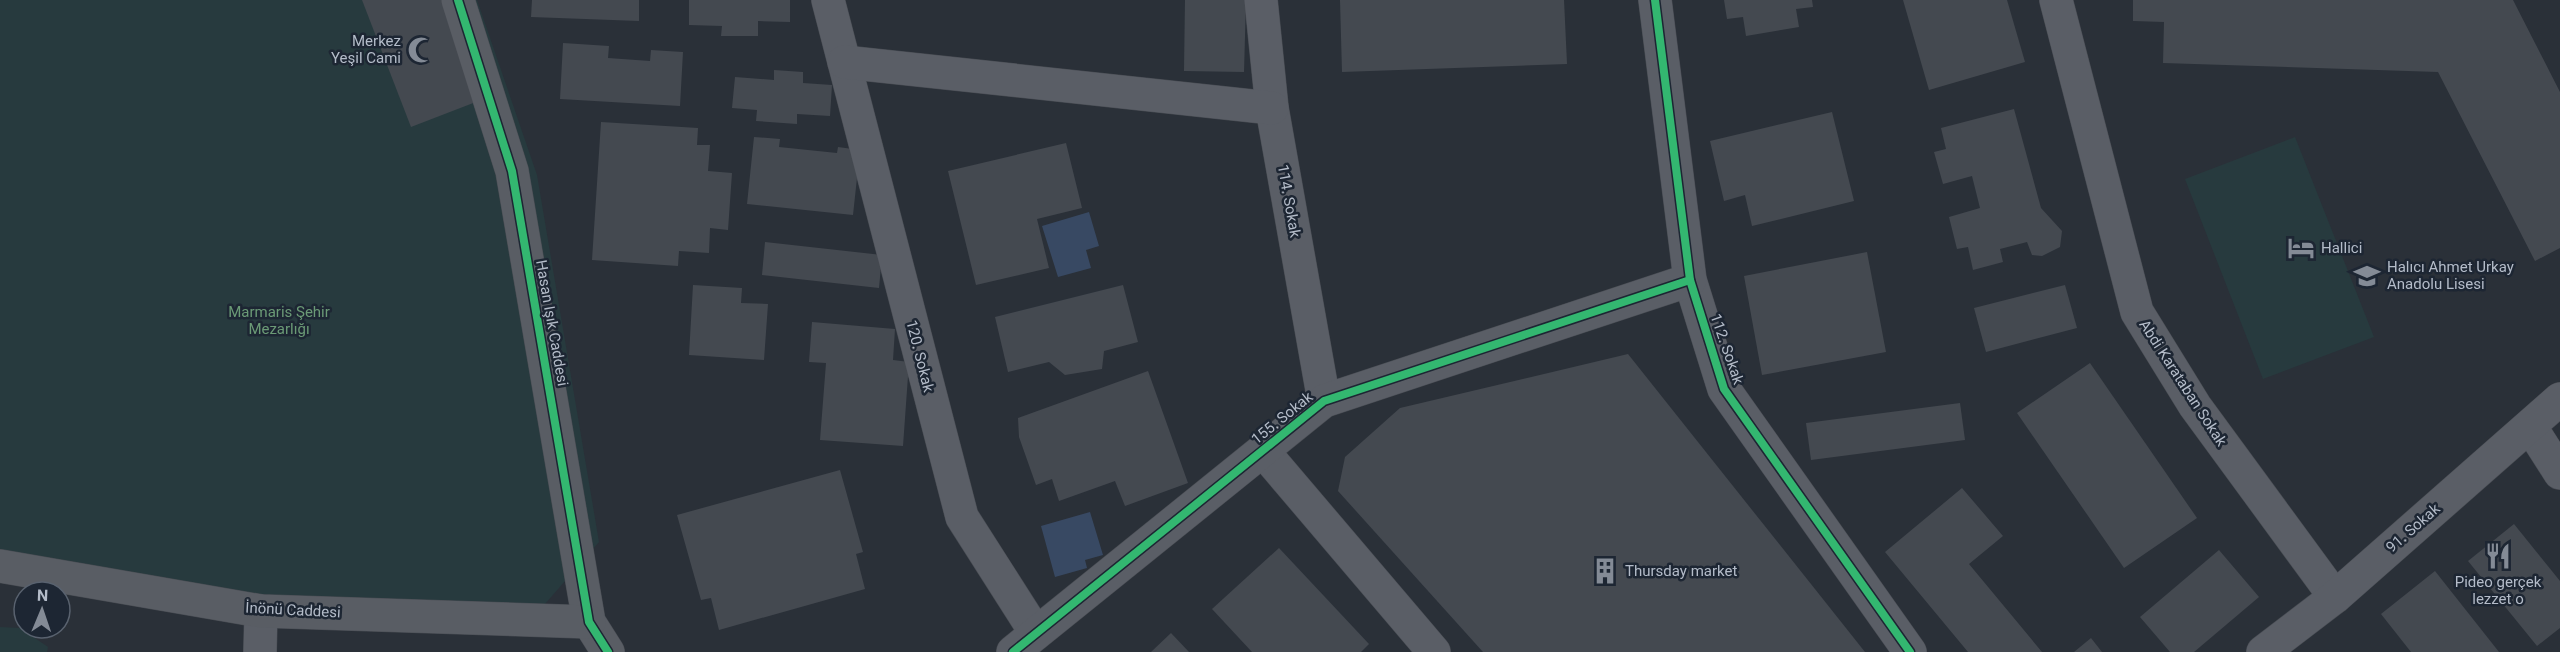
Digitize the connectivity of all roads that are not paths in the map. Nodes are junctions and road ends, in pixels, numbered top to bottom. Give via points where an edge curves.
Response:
1 (458, 0) edge
2 (828, 0) edge
3 (1261, 0) edge
4 (1655, 0) edge
5 (2056, 0) edge
6 (844, 62) junction
7 (1272, 108) junction
8 (1690, 280) junction
9 (2560, 399) edge
10 (1324, 402) junction
11 (2530, 426) junction
12 (1263, 451) junction
13 (2560, 473) edge
14 (0, 566) edge
15 (2335, 597) junction
16 (261, 611) junction
17 (590, 622) junction
18 (1024, 643) edge
19 (260, 652) edge
20 (608, 652) edge
21 (1434, 652) edge
22 (1910, 652) edge
23 (2263, 652) edge

1 - 17 street, Hasan Işık Caddesi via 512,171
2 - 6 street, 120. Sokak
3 - 7 street, 114. Sokak
4 - 8 street, 112. Sokak
5 - 15 street, Abdi Karataban Sokak via 2137,312 2195,406
6 - 7 street
6 - 18 street, 120. Sokak via 962,517
7 - 10 street, 114. Sokak
8 - 10 street, 155. Sokak
8 - 22 street, 112. Sokak via 1724,389
9 - 11 street, 91. Sokak
10 - 12 street, 155. Sokak
11 - 13 street
11 - 15 street, 91. Sokak
12 - 18 street, 155. Sokak
12 - 21 street
14 - 16 street, İnönü Caddesi
15 - 23 street, 91. Sokak
16 - 17 street, İnönü Caddesi
16 - 19 street
17 - 20 street, Hasan Işık Caddesi

